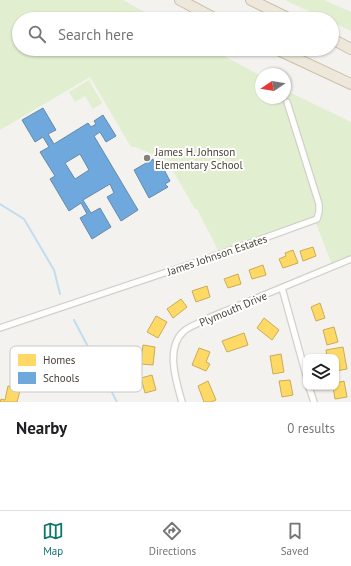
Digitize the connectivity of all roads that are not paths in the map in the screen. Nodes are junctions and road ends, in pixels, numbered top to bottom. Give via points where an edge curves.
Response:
1 (180, 0) edge
2 (251, 0) edge
3 (203, 12) edge
4 (276, 12) edge
5 (339, 43) edge
6 (351, 48) edge
7 (291, 56) edge
8 (351, 84) edge
9 (288, 104) edge
10 (351, 259) edge
11 (282, 288) junction
12 (0, 328) edge
13 (303, 363) edge
14 (311, 390) edge
15 (182, 402) edge
16 (314, 402) edge

1 - 3 highway
2 - 4 highway
5 - 6 highway
7 - 8 highway
9 - 12 street, James Johnson Estates via 319,204 320,212 317,219
10 - 11 street, Plymouth Drive
11 - 13 street
11 - 15 street, Plymouth Drive via 206,319 184,331 175,346 173,356 175,377
14 - 16 street

